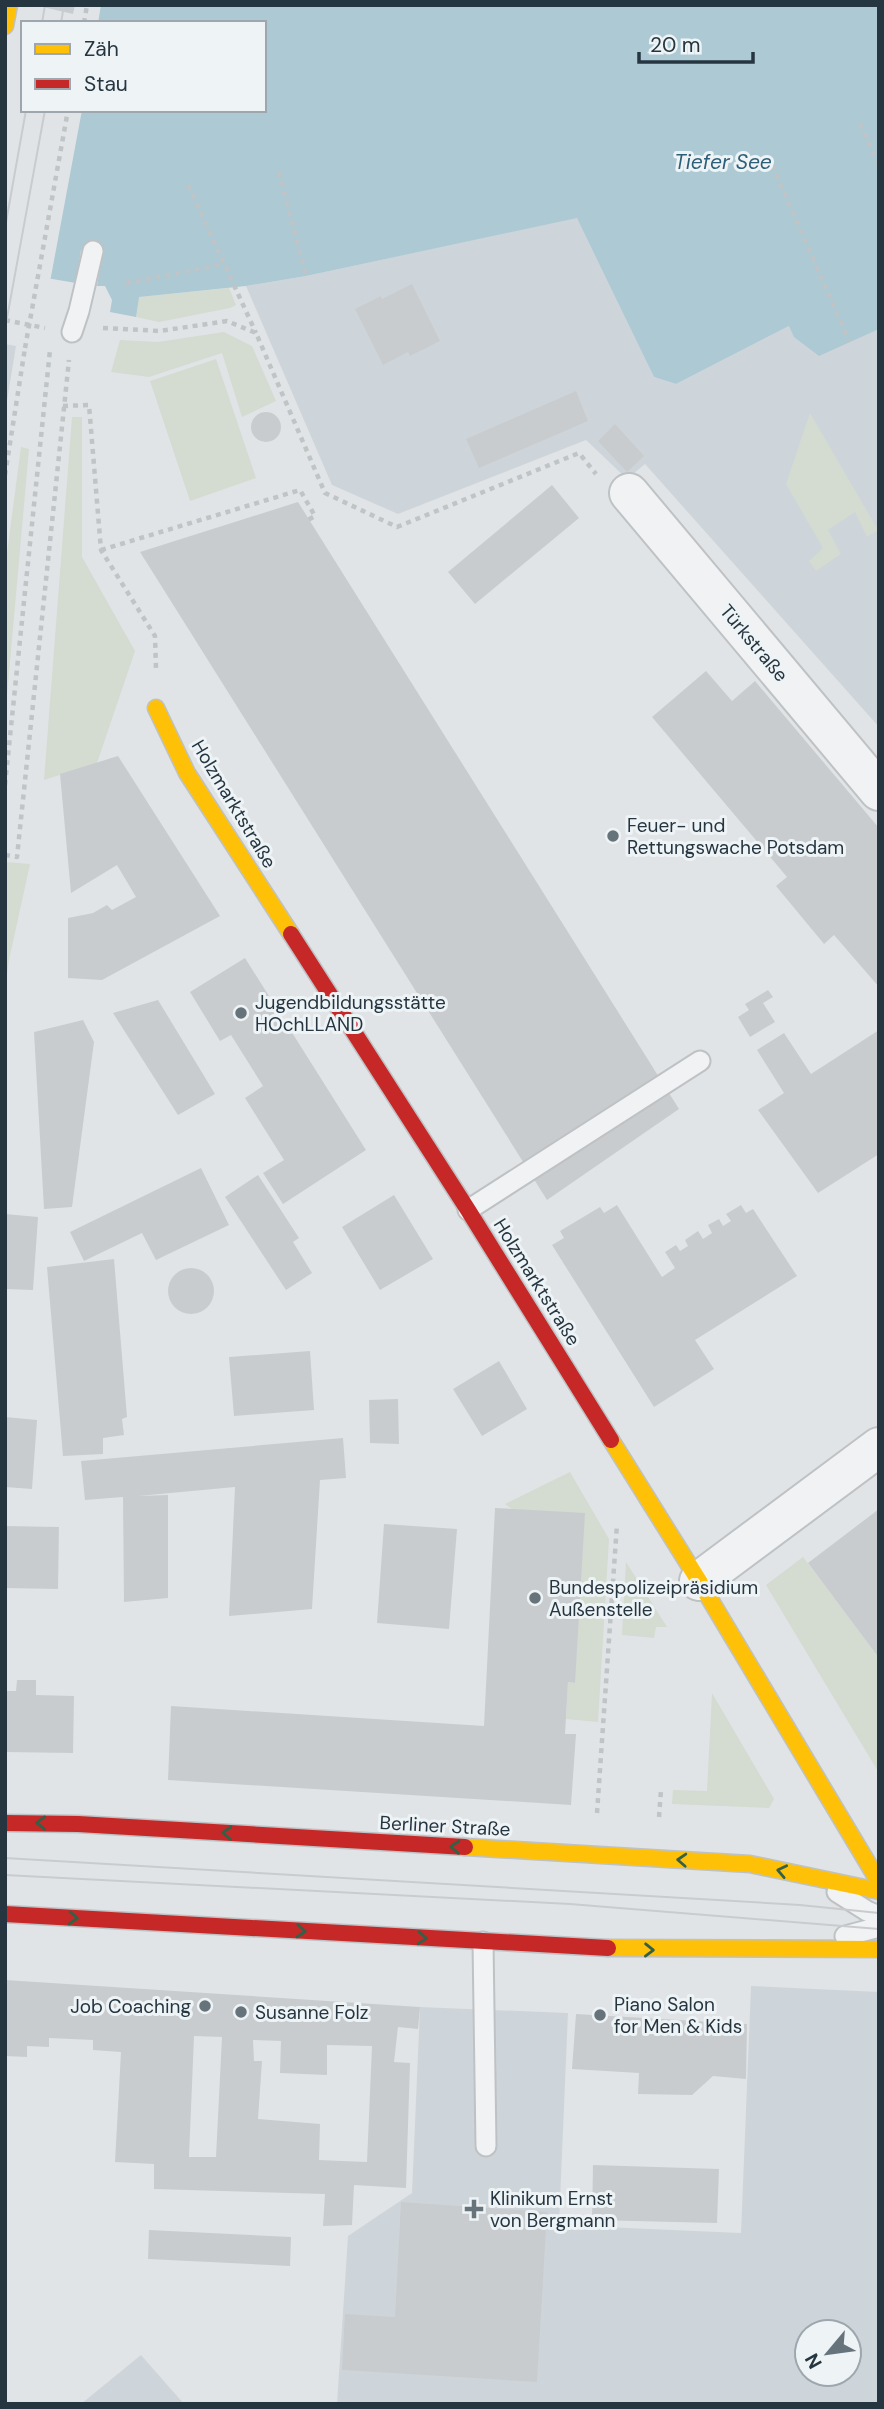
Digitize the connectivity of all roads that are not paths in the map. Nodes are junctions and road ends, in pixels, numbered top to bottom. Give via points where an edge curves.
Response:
1 (9, 5) edge
2 (5, 26) edge
3 (93, 251) dead end
4 (72, 332) road end
5 (629, 493) road end
6 (156, 708) road end
7 (872, 771) edge
8 (700, 1061) dead end
9 (468, 1210) junction
10 (879, 1447) edge
11 (699, 1581) junction
12 (5, 1823) edge
13 (814, 1877) junction
14 (879, 1882) edge
15 (879, 1891) edge
16 (5, 1914) edge
17 (879, 1916) edge
18 (879, 1927) edge
19 (483, 1942) junction
20 (796, 1949) junction
21 (879, 1949) edge
22 (486, 2147) dead end

1 - 2 main road
3 - 4 lane
5 - 7 street, Türkstraße
6 - 9 main road, Holzmarktstraße via 187,773
8 - 9 lane
9 - 11 main road, Holzmarktstraße
10 - 11 street
11 - 14 main road, Holzmarktstraße
13 -> 12 main road, Berliner Straße via 750,1864
13 - 15 main road, Berliner Straße
13 - 17 lane
16 -> 19 main road
18 - 20 lane
19 -> 20 main road via 624,1949
19 - 22 lane
20 - 21 main road

